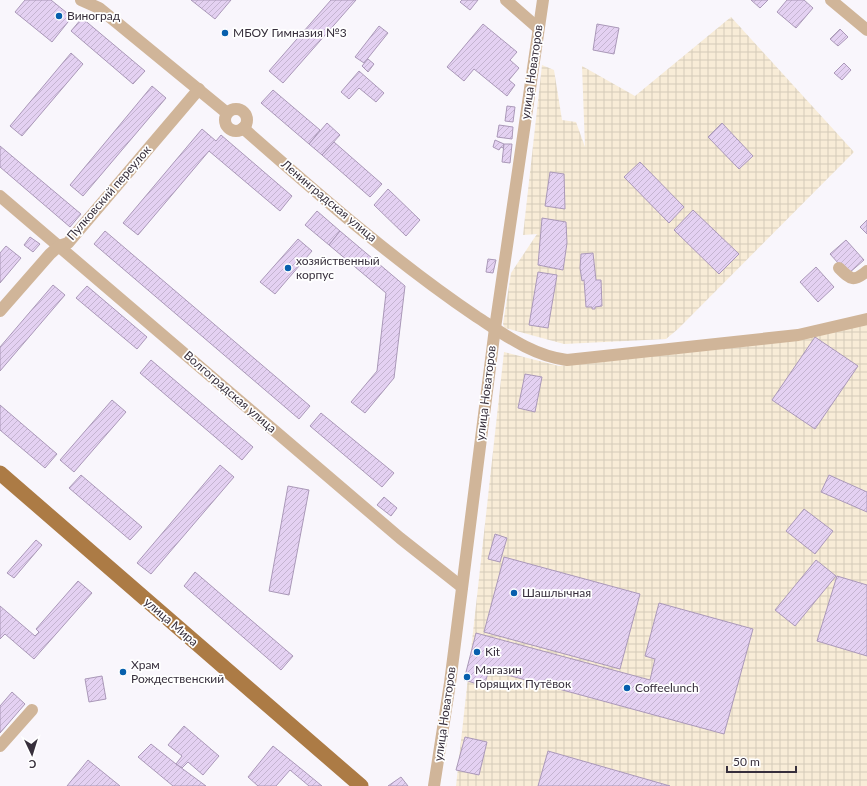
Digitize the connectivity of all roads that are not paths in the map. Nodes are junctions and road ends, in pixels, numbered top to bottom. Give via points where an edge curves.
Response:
1 (81, 0) edge
2 (506, 0) edge
3 (543, 0) edge
4 (831, 0) edge
5 (538, 28) junction
6 (867, 30) edge
7 (199, 89) junction
8 (0, 196) edge
9 (59, 246) junction
10 (839, 268) dead end
11 (867, 271) edge
12 (0, 311) edge
13 (867, 319) edge
14 (495, 328) junction
15 (0, 473) edge
16 (462, 587) junction
17 (32, 710) dead end
18 (0, 746) edge
19 (361, 786) edge
20 (434, 786) edge

1 - 7 street, Ленинградская улица via 99,8
2 - 5 street
3 - 5 street, улица Новаторов
4 - 6 street
5 - 14 street, улица Новаторов
7 - 9 street, Пулковский переулок via 68,243
7 - 14 street, Ленинградская улица via 227,113 225,121 228,128 236,131 243,128 434,288
8 - 9 street, Волгоградская улица
9 - 12 street, Пулковский переулок
9 - 16 street, Волгоградская улица via 400,538
10 - 11 street via 853,279 859,278
13 - 14 street, Ленинградская улица via 798,335 566,360 529,349
14 - 16 street, улица Новаторов
15 - 19 main road, улица Мира
16 - 20 street, улица Новаторов
17 - 18 street

